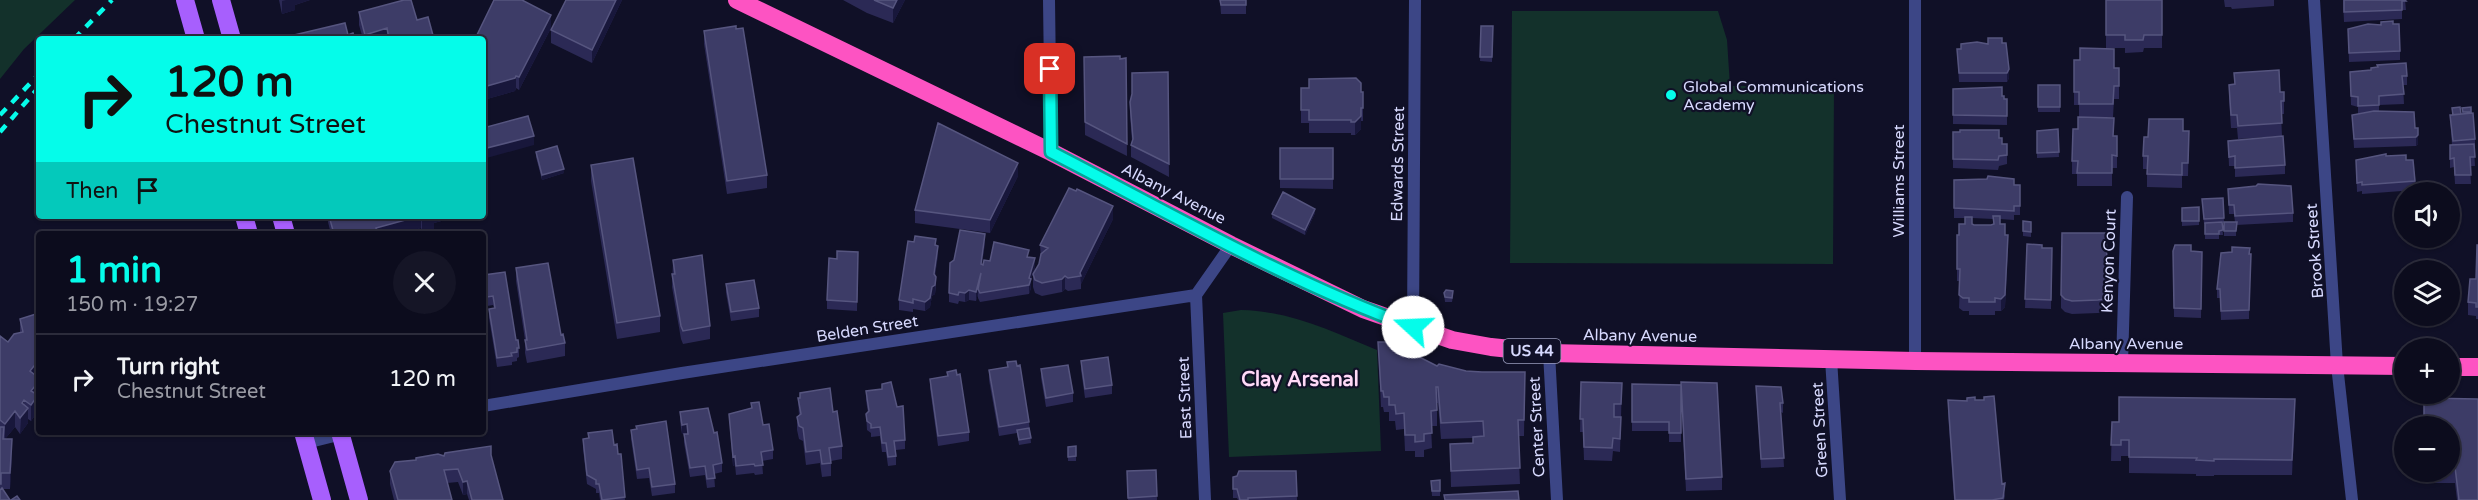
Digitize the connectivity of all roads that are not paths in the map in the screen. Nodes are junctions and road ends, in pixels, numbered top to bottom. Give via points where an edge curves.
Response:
1 (185, 0) edge
2 (221, 0) edge
3 (737, 0) edge
4 (1049, 0) edge
5 (1415, 0) edge
6 (1915, 0) edge
7 (2314, 0) edge
8 (195, 36) edge
9 (231, 36) edge
10 (1051, 152) junction
11 (2127, 197) dead end
12 (1231, 245) junction
13 (1196, 295) junction
14 (1413, 327) junction
15 (1549, 353) junction
16 (1831, 359) junction
17 (1915, 361) junction
18 (2122, 363) junction
19 (2337, 365) junction
20 (2394, 366) edge
21 (2460, 367) edge
22 (2478, 367) edge
23 (486, 406) edge
24 (328, 435) edge
25 (343, 435) edge
26 (305, 438) edge
27 (322, 500) edge
28 (359, 500) edge
29 (1205, 500) edge
30 (1557, 500) edge
31 (1840, 500) edge
32 (2352, 500) edge

1 - 8 main road
2 - 9 main road
3 - 10 highway, Albany Avenue / US 44
4 - 10 street
5 - 14 street, Edwards Street
6 - 17 street, Williams Street
7 - 19 street, Brook Street
10 - 12 highway, Albany Avenue / US 44
11 - 18 street, Kenyon Court
12 - 13 street
12 - 14 highway, Albany Avenue / US 44 via 1363,309
13 - 23 street, Belden Street
13 - 29 street, East Street
14 - 15 highway, Albany Avenue / US 44 via 1452,340
15 - 16 highway, Albany Avenue / US 44
15 - 30 street, Center Street
16 - 17 highway, Albany Avenue / US 44
16 - 31 street, Green Street
17 - 18 highway, Albany Avenue / US 44
18 - 19 highway, Albany Avenue / US 44
19 - 20 highway, Albany Avenue / US 44
19 - 32 street, Brook Street
21 - 22 highway
24 - 26 street
25 - 28 main road
26 - 27 main road

